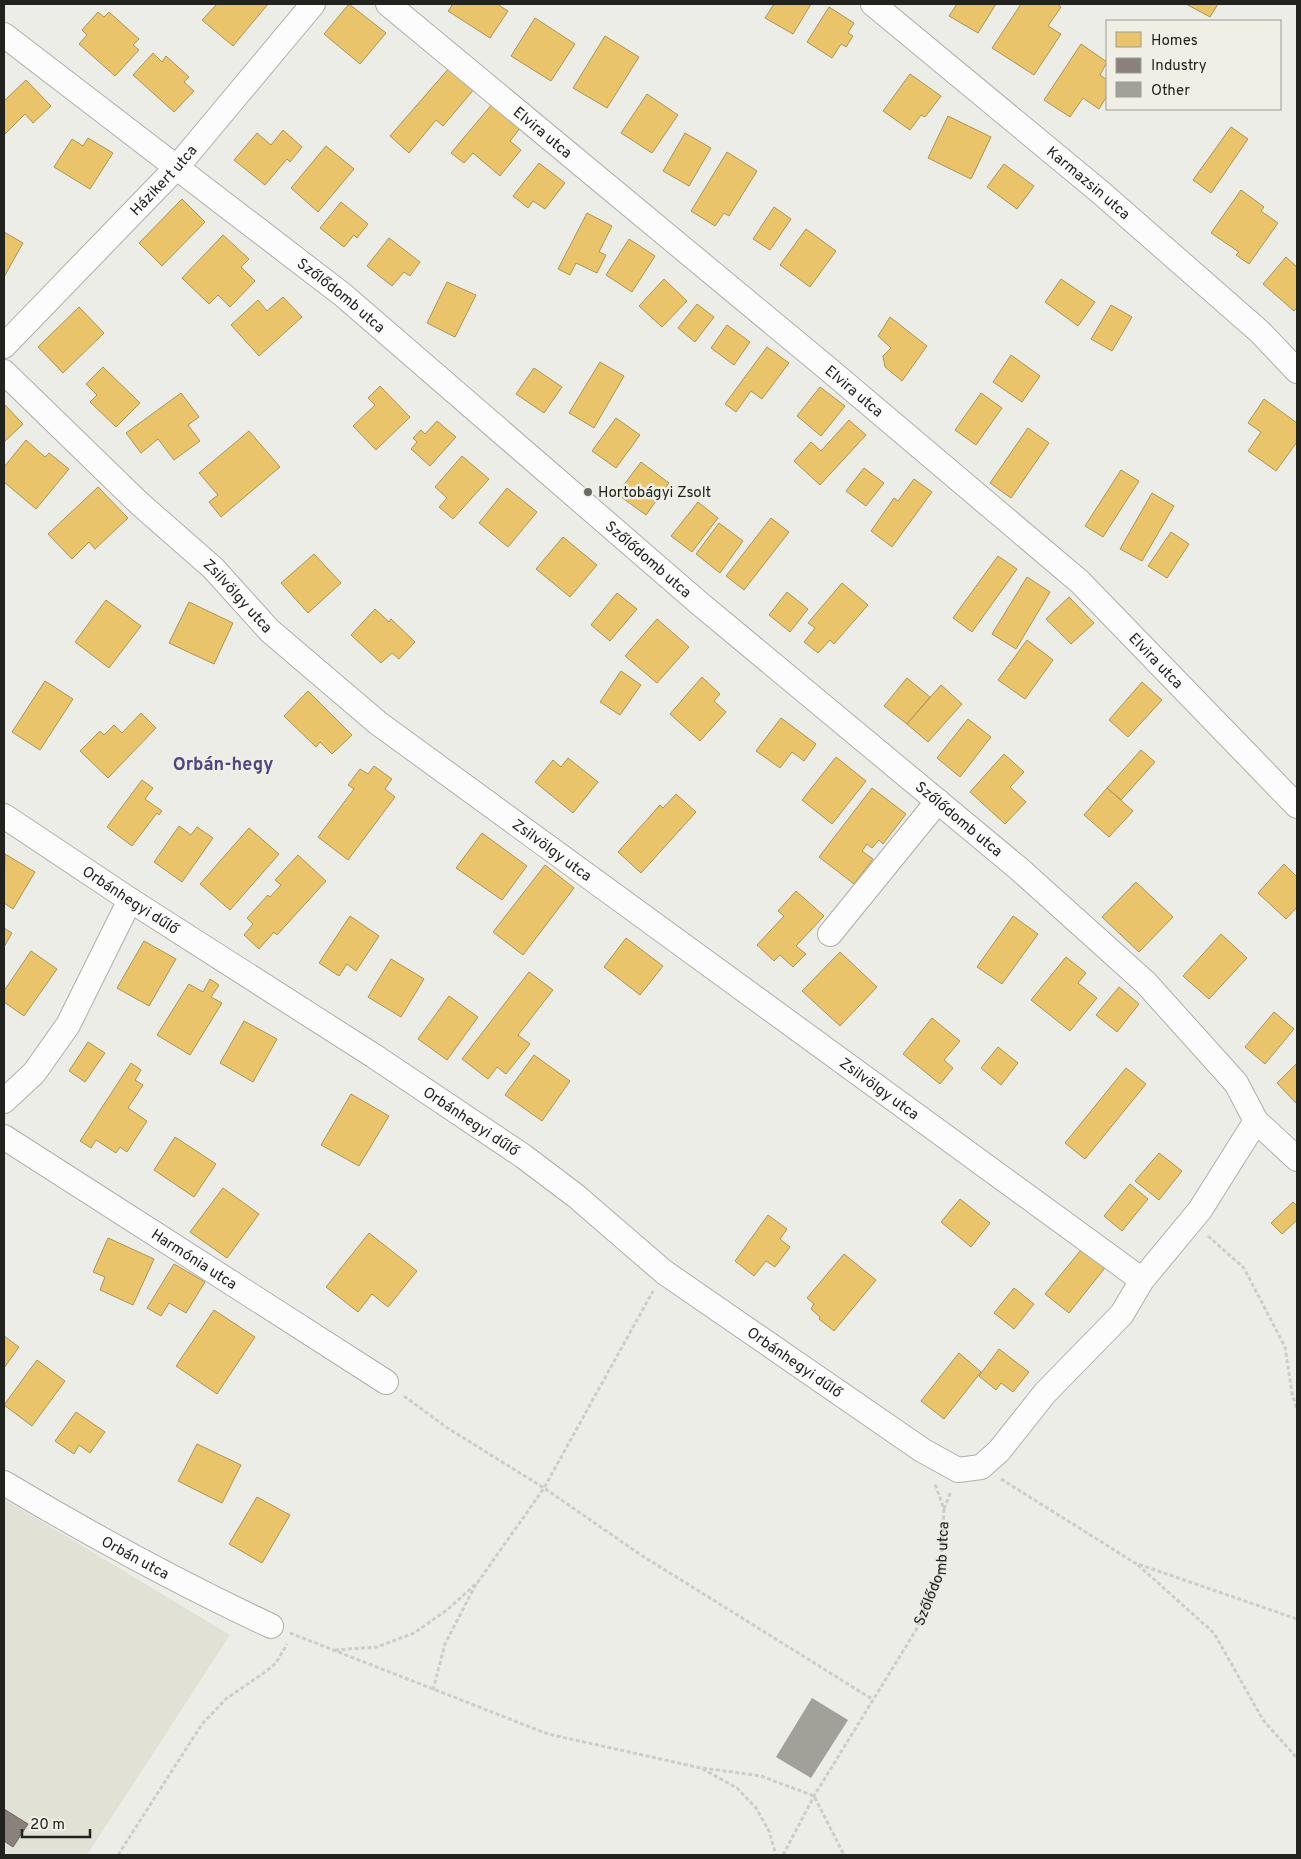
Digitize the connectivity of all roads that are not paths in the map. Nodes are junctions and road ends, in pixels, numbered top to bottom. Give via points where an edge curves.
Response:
1 (313, 4) edge
2 (388, 4) edge
3 (873, 4) edge
4 (4, 35) edge
5 (177, 167) junction
6 (4, 346) edge
7 (1297, 371) edge
8 (4, 372) edge
9 (938, 801) junction
10 (1297, 806) edge
11 (4, 816) edge
12 (130, 900) junction
13 (830, 934) dead end
14 (4, 1101) edge
15 (1256, 1121) junction
16 (4, 1137) edge
17 (1297, 1158) edge
18 (1142, 1280) junction
19 (386, 1382) road end
20 (4, 1483) edge
21 (282, 1630) road end

1 - 5 street, Házikert utca
2 - 10 street, Elvira utca via 1080,582
3 - 7 street, Karmazsin utca via 1099,191 1260,332
4 - 5 street, Szőlődomb utca
5 - 6 street, Házikert utca
5 - 9 street, Szőlődomb utca via 343,296 698,603
8 - 18 street, Zsilvölgy utca via 140,504 213,568 270,631 378,723
9 - 13 street
9 - 15 street, Szőlődomb utca via 1146,983 1236,1082
11 - 12 street, Orbánhegyi dűlő
12 - 14 street via 68,1026 34,1073
12 - 18 street, Orbánhegyi dűlő via 523,1156 576,1196 664,1272 922,1450 958,1470 981,1467 999,1451 1057,1381 1122,1314
15 - 17 street
15 - 18 street via 1191,1221
16 - 19 street, Harmónia utca
20 - 21 street, Orbán utca via 72,1524 181,1582

